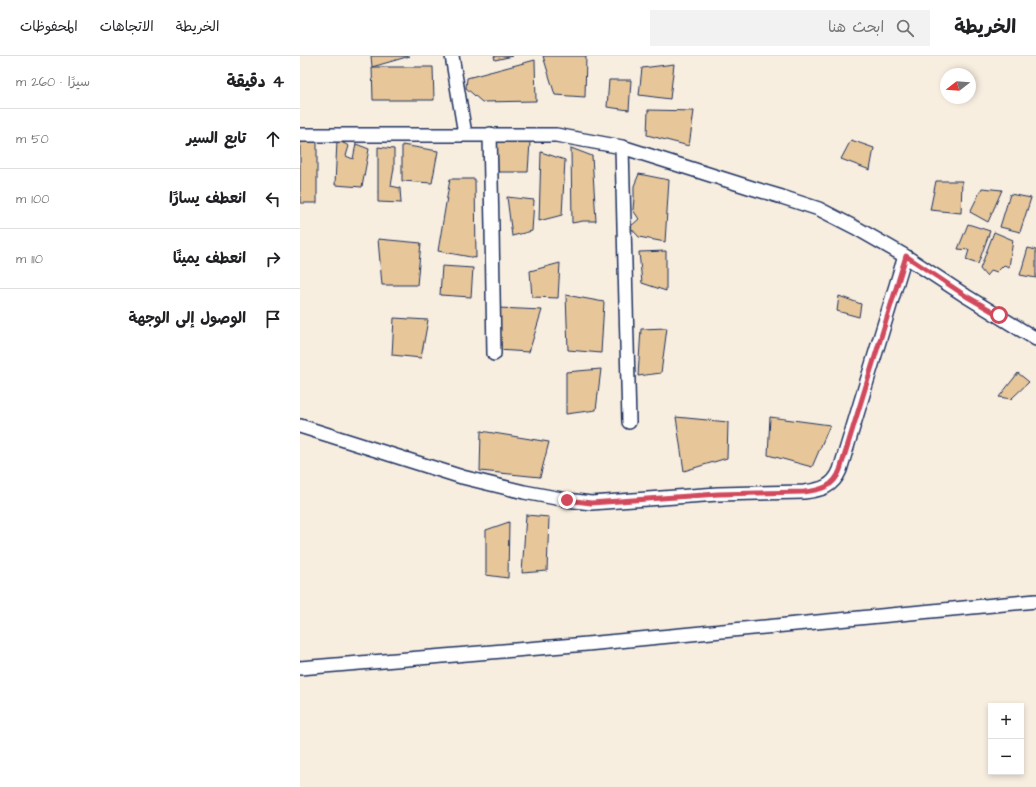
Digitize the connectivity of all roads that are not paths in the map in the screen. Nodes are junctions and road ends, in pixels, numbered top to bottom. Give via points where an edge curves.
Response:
1 (452, 56) edge
2 (465, 134) junction
3 (490, 134) junction
4 (300, 135) edge
5 (622, 147) junction
6 (906, 256) junction
7 (1036, 339) edge
8 (494, 354) dead end
9 (629, 422) dead end
10 (300, 426) edge
11 (1036, 601) edge
12 (300, 668) edge

1 - 2 street
2 - 3 street
2 - 4 street
3 - 5 street via 556,135
3 - 8 street
5 - 6 street via 818,209
5 - 9 street
6 - 7 street
6 - 10 street via 840,470 835,481 815,490 591,503 524,492 462,477
11 - 12 street

